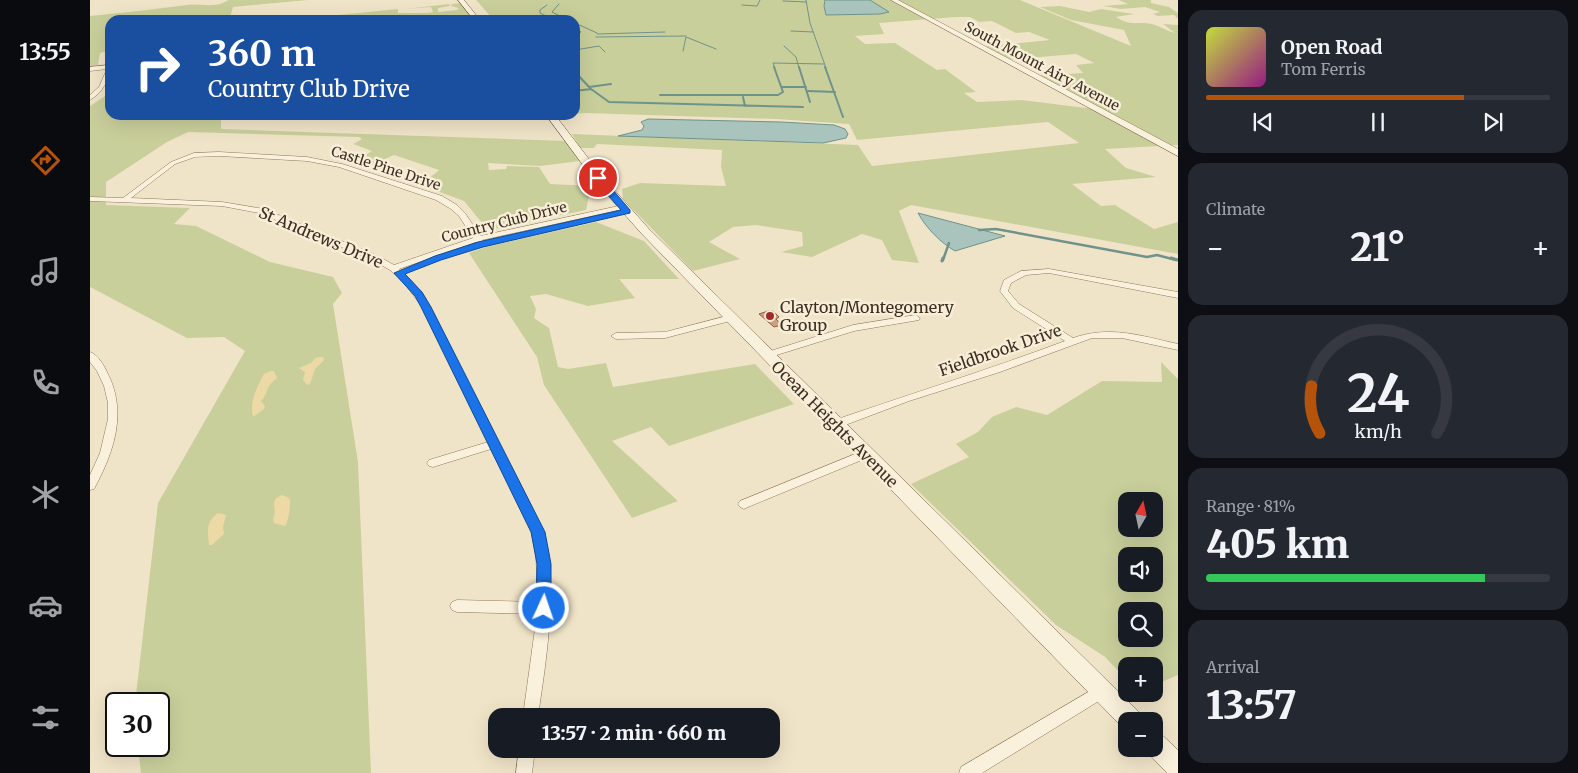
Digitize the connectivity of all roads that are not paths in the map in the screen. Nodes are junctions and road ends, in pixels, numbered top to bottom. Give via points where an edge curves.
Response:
1 (461, 0) edge
2 (894, 0) edge
3 (473, 15) edge
4 (105, 68) edge
5 (90, 69) edge
6 (105, 79) edge
7 (90, 98) edge
8 (554, 120) edge
9 (1178, 153) edge
10 (90, 198) edge
11 (126, 199) junction
12 (625, 209) junction
13 (479, 242) junction
14 (396, 271) junction
15 (1178, 295) edge
16 (731, 318) junction
17 (916, 318) dead end
18 (616, 336) dead end
19 (1071, 341) junction
20 (1178, 347) edge
21 (90, 355) edge
22 (767, 355) junction
23 (836, 424) junction
24 (494, 444) junction
25 (865, 454) junction
26 (433, 463) dead end
27 (90, 486) edge
28 (744, 504) dead end
29 (457, 606) dead end
30 (544, 608) junction
31 (1102, 691) junction
32 (531, 708) edge
33 (1123, 712) edge
34 (1163, 752) edge
35 (526, 758) edge
36 (1178, 767) edge
37 (524, 773) edge
38 (967, 773) edge

1 - 3 main road
2 - 9 street, South Mount Airy Avenue
4 - 5 street
6 - 7 street via 101,88
8 - 12 main road, Ocean Heights Avenue
10 - 11 street, St Andrews Drive
11 - 13 street, Castle Pine Drive via 173,163 194,155 296,157 340,165 438,198 458,211
11 - 14 street, St Andrews Drive via 222,204 261,211 373,256
12 - 13 street, Country Club Drive
12 - 16 main road, Ocean Heights Avenue
13 - 14 street, Country Club Drive
14 - 24 street, St Andrews Drive via 426,307
15 - 19 street via 1049,271 1024,273 1007,282 1004,292 1016,306
16 - 18 street via 665,335
16 - 22 main road, Ocean Heights Avenue
17 - 22 street via 853,328
19 - 20 street, Fieldbrook Drive via 1091,334 1112,334
19 - 23 street, Fieldbrook Drive via 997,370
21 - 27 street via 107,379 114,408 108,446
22 - 23 main road, Ocean Heights Avenue
23 - 25 main road, Ocean Heights Avenue
24 - 26 street
24 - 30 street, St Andrews Drive via 538,532 544,564
25 - 28 street
25 - 31 main road, Ocean Heights Avenue
29 - 30 street
30 - 32 street, St Andrews Drive
31 - 33 main road, Ocean Heights Avenue
31 - 38 street
34 - 36 main road
35 - 37 street

